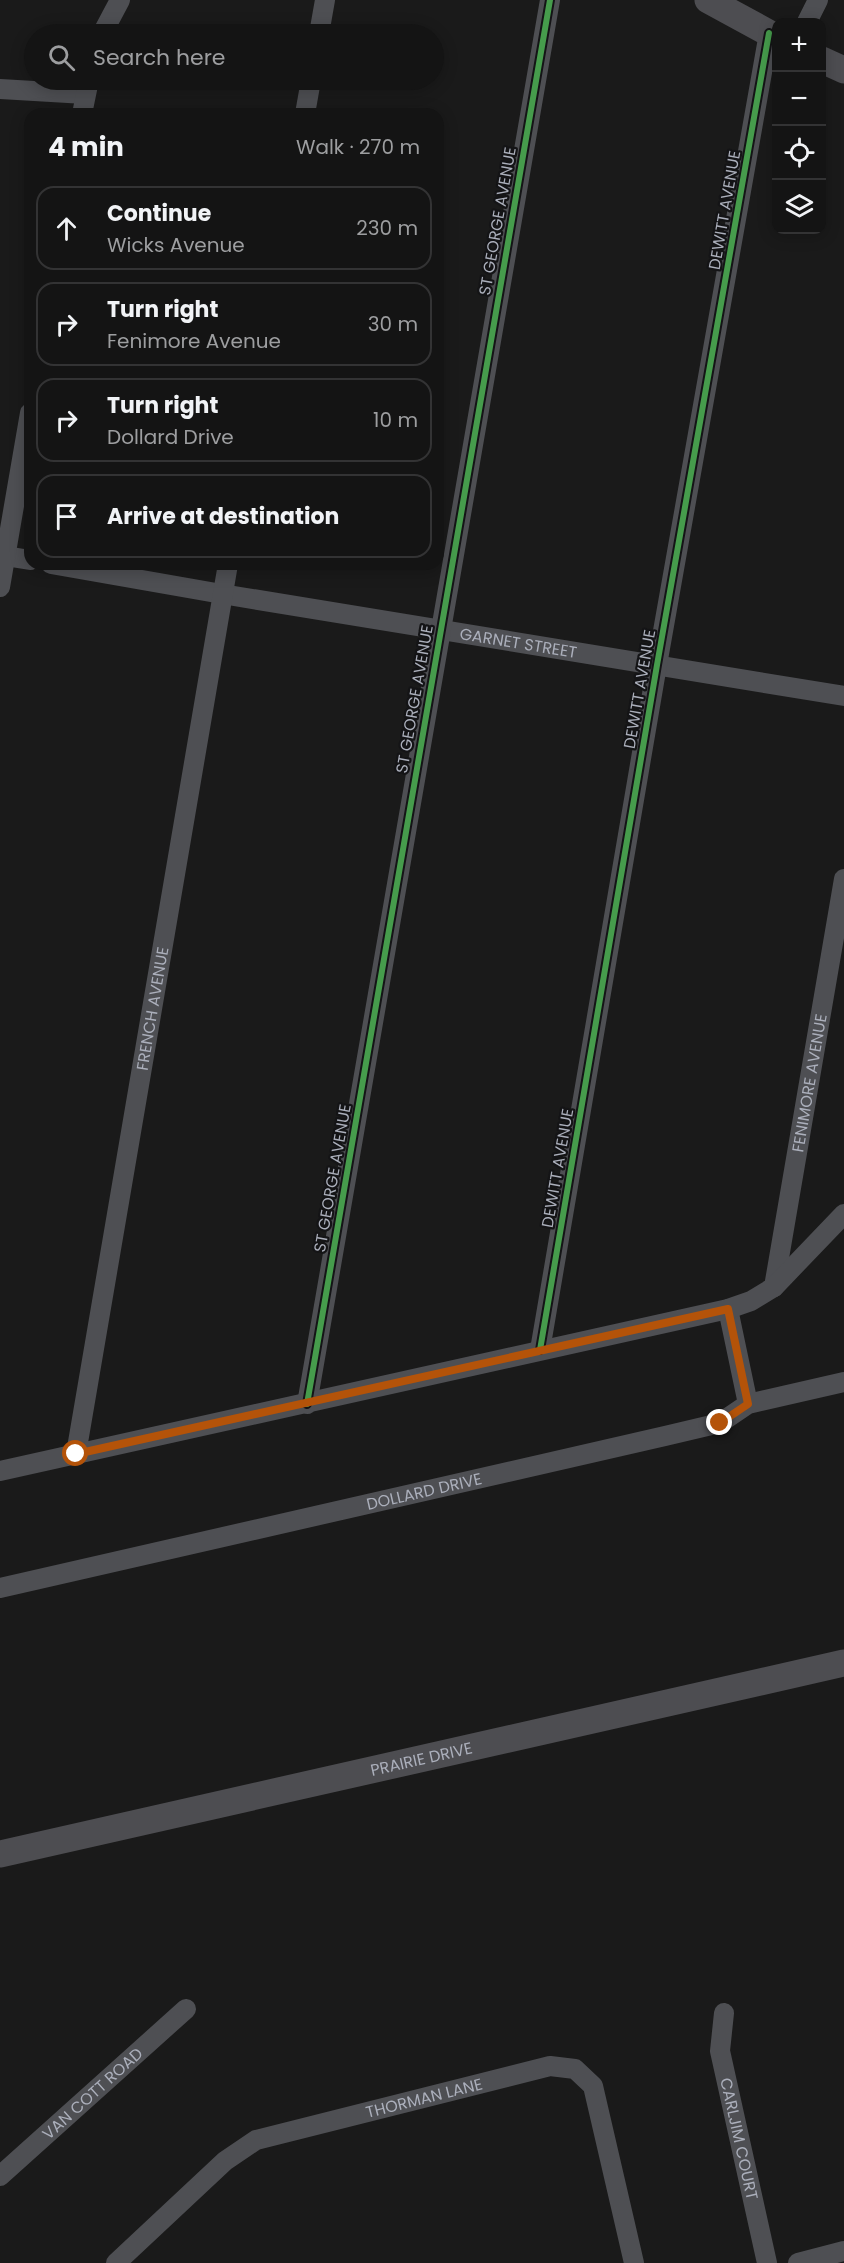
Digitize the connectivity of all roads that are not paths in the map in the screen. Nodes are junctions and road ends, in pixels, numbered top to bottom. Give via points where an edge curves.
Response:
1 (120, 0) edge
2 (325, 0) edge
3 (550, 0) edge
4 (708, 0) edge
5 (818, 0) edge
6 (809, 18) edge
7 (107, 24) edge
8 (321, 24) edge
9 (772, 34) edge
10 (772, 40) edge
11 (826, 62) edge
12 (844, 70) edge
13 (24, 88) edge
14 (0, 89) edge
15 (86, 90) edge
16 (310, 90) edge
17 (83, 108) edge
18 (307, 108) edge
19 (24, 445) edge
20 (3, 555) edge
21 (24, 559) edge
22 (85, 570) edge
23 (227, 570) edge
24 (0, 587) edge
25 (222, 594) junction
26 (440, 628) junction
27 (657, 665) junction
28 (844, 696) edge
29 (844, 879) edge
30 (844, 1214) edge
31 (774, 1287) junction
32 (728, 1309) junction
33 (540, 1350) junction
34 (844, 1382) edge
35 (307, 1404) junction
36 (748, 1404) junction
37 (76, 1454) junction
38 (0, 1471) edge
39 (0, 1588) edge
40 (844, 1663) edge
41 (0, 1854) edge
42 (186, 2009) dead end
43 (724, 2013) dead end
44 (0, 2176) edge
45 (844, 2252) edge
46 (116, 2263) edge
47 (634, 2263) edge
48 (767, 2263) edge
49 (798, 2263) edge

1 - 7 street
2 - 8 street
3 - 26 street, ST GEORGE AVENUE
4 - 9 street
5 - 6 street
10 - 27 street, DEWITT AVENUE
11 - 12 street
13 - 14 street
15 - 17 street
16 - 18 street
19 - 20 street
20 - 21 street
20 - 24 street
22 - 25 street, GARNET STREET
23 - 25 street, FRENCH AVENUE
25 - 26 street, GARNET STREET
25 - 37 street, FRENCH AVENUE
26 - 27 street, GARNET STREET
26 - 35 street, ST GEORGE AVENUE
27 - 28 street, GARNET STREET
27 - 33 street, DEWITT AVENUE
29 - 31 street, FENIMORE AVENUE
30 - 31 street
31 - 32 street
32 - 33 street
32 - 36 street
33 - 35 street
34 - 36 street, DOLLARD DRIVE
35 - 37 street
36 - 39 street, DOLLARD DRIVE via 720,1423
37 - 38 street
40 - 41 street, PRAIRIE DRIVE
42 - 44 street, VAN COTT ROAD
43 - 48 street, CARLJIM COURT via 720,2051
45 - 49 street
46 - 47 street, THORMAN LANE via 225,2161 256,2140 549,2066 575,2069 593,2086

